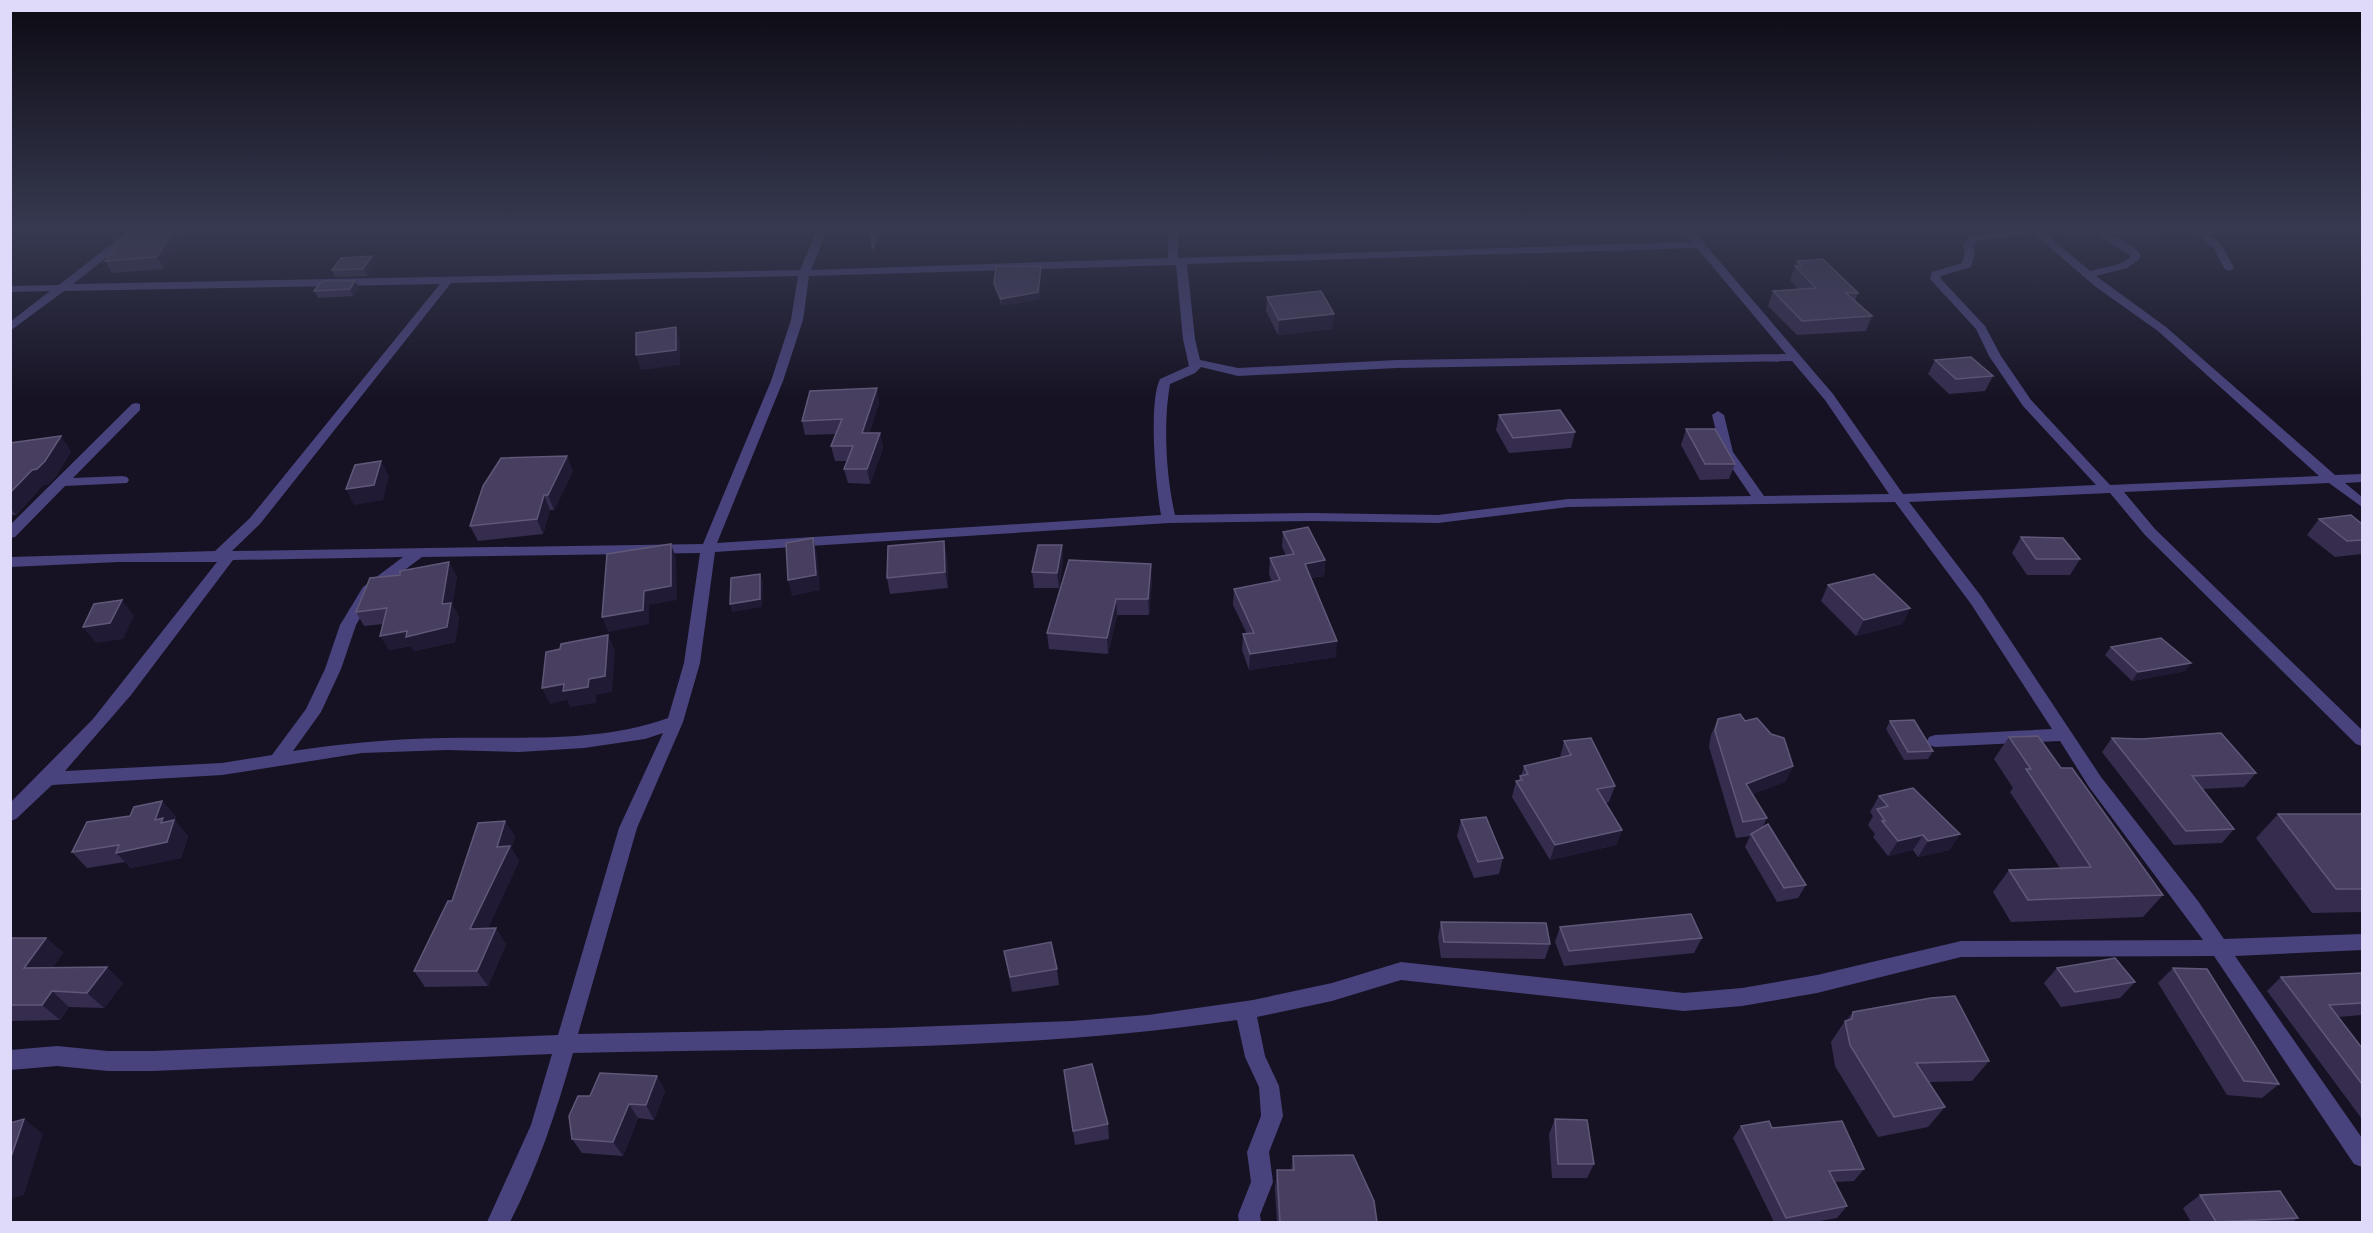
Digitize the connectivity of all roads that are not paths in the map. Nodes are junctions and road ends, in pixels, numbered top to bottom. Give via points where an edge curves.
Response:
1 (65, 286) edge
2 (168, 286) edge
3 (444, 286) edge
4 (802, 286) edge
5 (1184, 286) edge
6 (1733, 286) edge
7 (1941, 286) edge
8 (2103, 286) edge
9 (62, 288) junction
10 (10, 289) edge
11 (10, 328) edge
12 (1794, 357) junction
13 (1196, 362) junction
14 (136, 407) dead end
15 (1718, 415) dead end
16 (2362, 478) edge
17 (2332, 479) junction
18 (122, 480) dead end
19 (65, 482) junction
20 (2110, 488) junction
21 (1899, 498) junction
22 (1760, 500) junction
23 (2362, 503) edge
24 (1169, 519) junction
25 (10, 534) edge
26 (708, 548) junction
27 (416, 555) junction
28 (223, 557) junction
29 (10, 562) edge
30 (675, 722) junction
31 (2064, 735) junction
32 (2362, 740) edge
33 (1935, 741) dead end
34 (277, 761) junction
35 (51, 778) junction
36 (10, 814) edge
37 (2362, 942) edge
38 (2219, 948) junction
39 (1245, 1010) junction
40 (566, 1044) junction
41 (10, 1060) edge
42 (2362, 1156) edge
43 (498, 1222) edge
44 (1250, 1222) edge

1 - 9 street
2 - 9 street
3 - 28 street
4 - 26 street via 797,321 777,381
5 - 13 street via 1189,337
6 - 12 street
7 - 20 street via 1981,328 2027,403
8 - 17 street via 2162,329
9 - 10 street
9 - 11 street
12 - 13 street via 1397,364 1238,372
12 - 21 street via 1829,397
13 - 24 street via 1190,372 1164,382 1161,398 1162,486
14 - 19 street
15 - 22 street via 1727,452
16 - 17 street
17 - 20 street
17 - 23 street
18 - 19 street
19 - 25 street
20 - 21 street
20 - 32 street
21 - 22 street
21 - 31 street via 1976,600
22 - 24 street via 1568,503 1438,519
24 - 26 street
26 - 27 street
26 - 30 street via 692,663
27 - 28 street
27 - 34 street via 368,590 348,625 313,712
28 - 29 street
28 - 35 street via 130,686
30 - 34 street via 645,733 584,742 362,747
30 - 40 street via 628,828
31 - 33 street
31 - 38 street
34 - 35 street via 222,769
35 - 36 street
37 - 38 street
38 - 39 street via 1961,949 1817,984 1684,1002 1401,971 1332,992
38 - 42 street
39 - 40 street via 1072,1030
39 - 44 street via 1255,1057 1269,1086 1272,1116 1258,1152 1262,1182
40 - 41 street via 153,1061 57,1056
40 - 43 street via 542,1125

